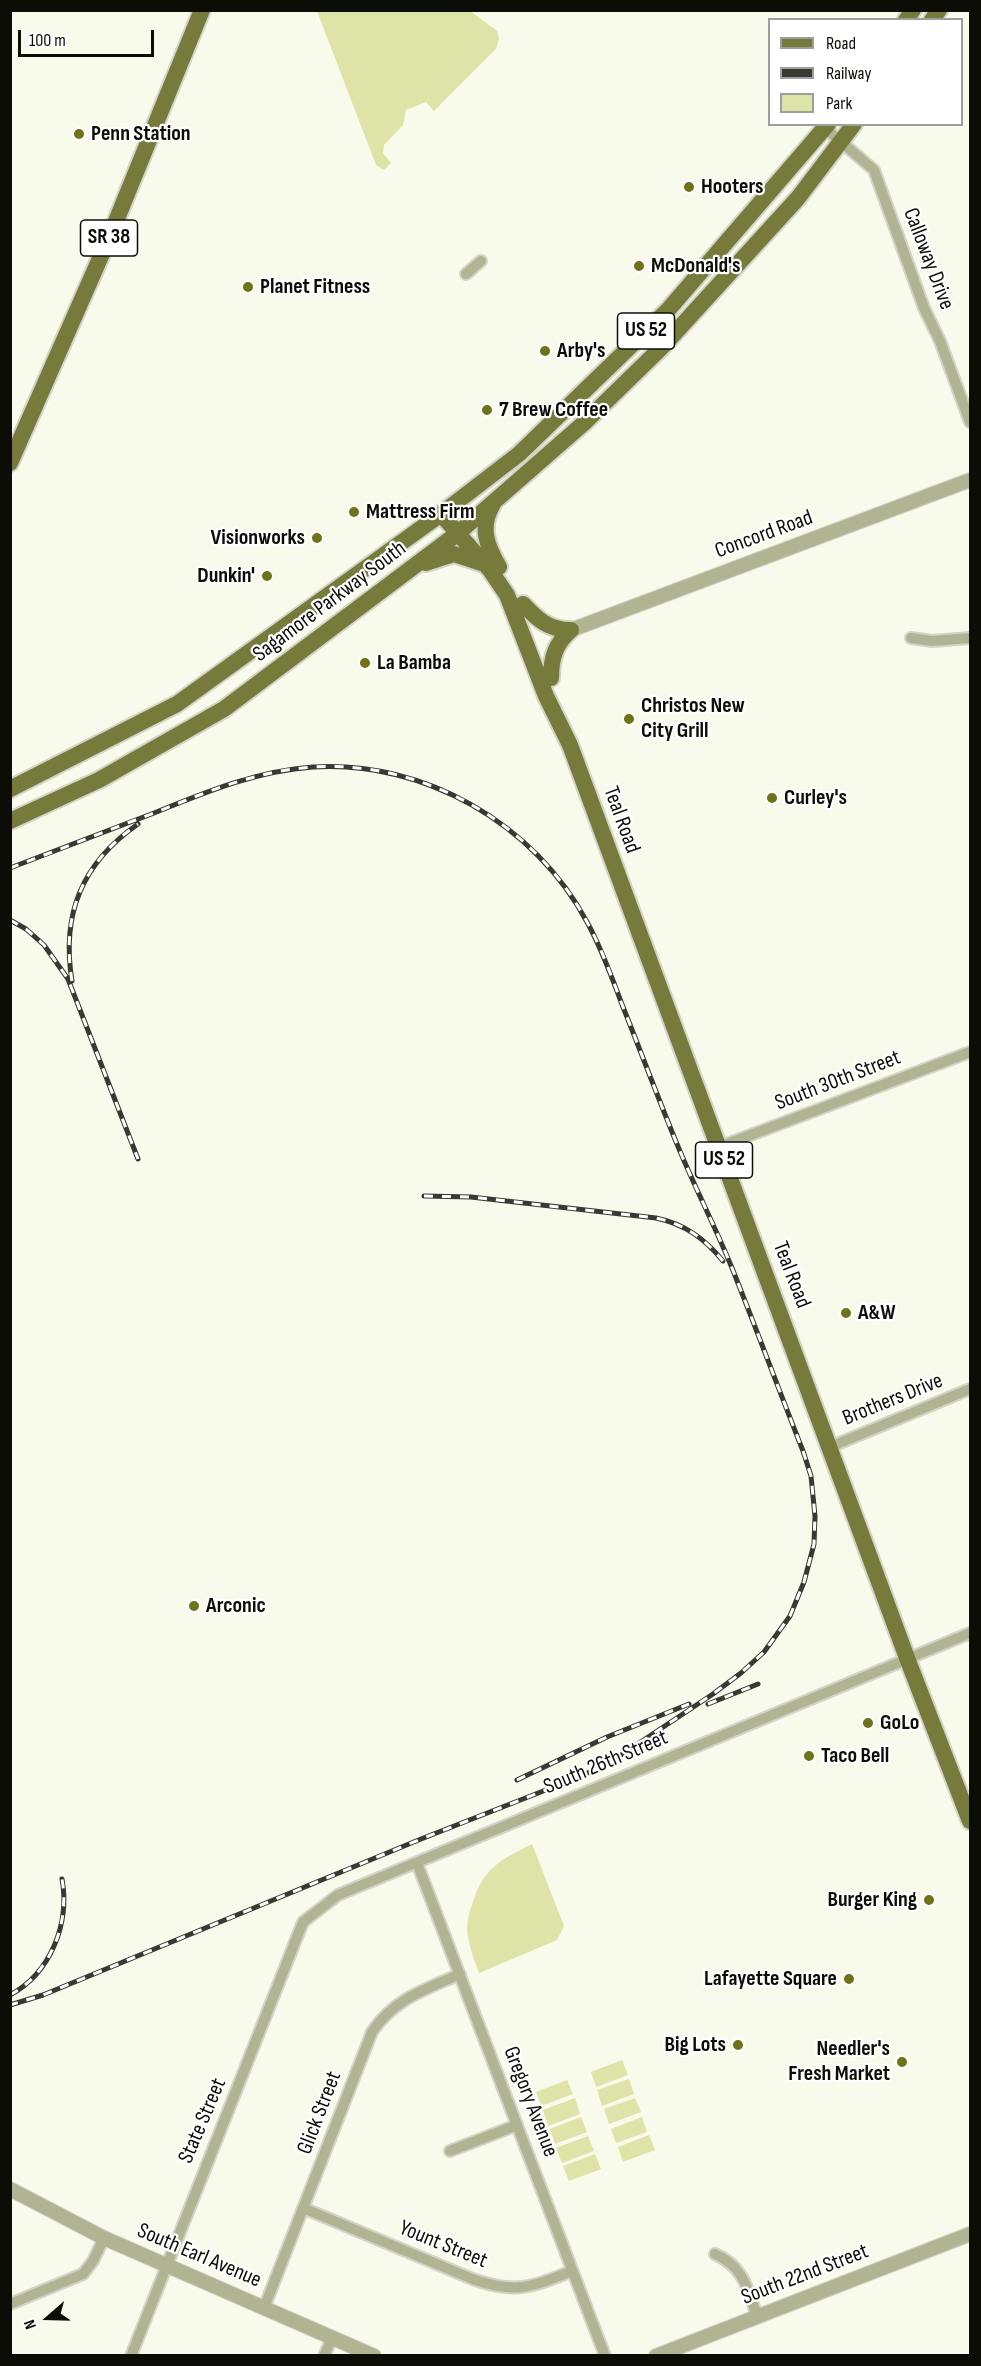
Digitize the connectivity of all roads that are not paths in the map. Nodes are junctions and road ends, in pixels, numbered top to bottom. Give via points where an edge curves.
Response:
1 (202, 10) edge
2 (827, 126) edge
3 (853, 126) edge
4 (842, 141) junction
5 (482, 261) dead end
6 (466, 274) dead end
7 (970, 422) edge
8 (10, 463) edge
9 (970, 480) edge
10 (495, 500) junction
11 (441, 514) junction
12 (457, 534) junction
13 (495, 568) junction
14 (404, 574) junction
15 (523, 604) junction
16 (571, 630) junction
17 (911, 638) dead end
18 (970, 638) edge
19 (551, 678) junction
20 (570, 745) junction
21 (10, 789) edge
22 (10, 821) edge
23 (970, 1052) edge
24 (719, 1147) junction
25 (970, 1389) edge
26 (830, 1447) junction
27 (970, 1633) edge
28 (908, 1658) junction
29 (970, 1821) edge
30 (417, 1863) junction
31 (321, 1908) joint
32 (460, 1974) junction
33 (517, 2125) junction
34 (450, 2151) dead end
35 (10, 2189) edge
36 (303, 2208) junction
37 (970, 2234) edge
38 (104, 2238) junction
39 (715, 2254) dead end
40 (166, 2265) junction
41 (572, 2271) junction
42 (10, 2304) edge
43 (264, 2308) junction
44 (757, 2316) junction
45 (332, 2338) junction
46 (131, 2355) edge
47 (324, 2355) edge
48 (374, 2355) edge
49 (605, 2355) edge
50 (656, 2355) edge

1 - 8 main road, SR 38 via 112,231
2 - 4 street, Calloway Drive
2 - 11 main road, Sagamore Parkway South / US 52 via 668,310 519,454
3 - 4 main road, Sagamore Parkway South / US 52
4 - 7 street, Calloway Drive via 874,170
4 - 10 main road, Sagamore Parkway South / US 52 via 791,207 663,346 584,423
5 - 6 street
9 - 16 street, Concord Road
10 - 12 main road, Sagamore Parkway South
10 - 13 main road, US 52 via 485,524 485,535
11 - 12 main road, US 52
11 - 21 main road, Sagamore Parkway South via 177,704
12 - 13 main road, Teal Road / US 52
12 - 14 main road, Sagamore Parkway South
13 - 14 main road via 454,554
13 - 15 main road, Teal Road / US 52 via 512,584
13 - 20 main road, Teal Road / US 52
14 - 22 main road, Sagamore Parkway South via 224,709 99,780
15 - 16 main road via 541,623
15 - 19 main road, Teal Road / US 52
16 - 19 main road via 554,650
17 - 18 street
19 - 20 main road, Teal Road / US 52
20 - 24 main road, Teal Road / US 52
23 - 24 street, South 30th Street
24 - 26 main road, Teal Road / US 52
25 - 26 street, Brothers Drive
26 - 28 main road, Teal Road / US 52
27 - 28 street, South 26th Street
28 - 29 main road, Teal Road / US 52
28 - 30 street, South 26th Street
30 - 31 street, South 26th Street via 338,1895
30 - 32 street, Gregory Avenue
31 - 40 street, State Street via 303,1922 298,1933
32 - 33 street, Gregory Avenue
32 - 36 street, Glick Street via 407,1997 380,2021
33 - 34 street
33 - 41 street, Gregory Avenue
35 - 38 street, South Earl Avenue
36 - 41 street, Yount Street via 499,2288 540,2284
36 - 43 street, Glick Street
37 - 44 street, South 22nd Street
38 - 40 street, South Earl Avenue
38 - 42 street via 83,2274
39 - 44 street via 738,2269
40 - 43 street, South Earl Avenue
40 - 46 street, State Street
41 - 49 street, Gregory Avenue
43 - 45 street, South Earl Avenue
44 - 50 street, South 22nd Street
45 - 47 street
45 - 48 street, South Earl Avenue

